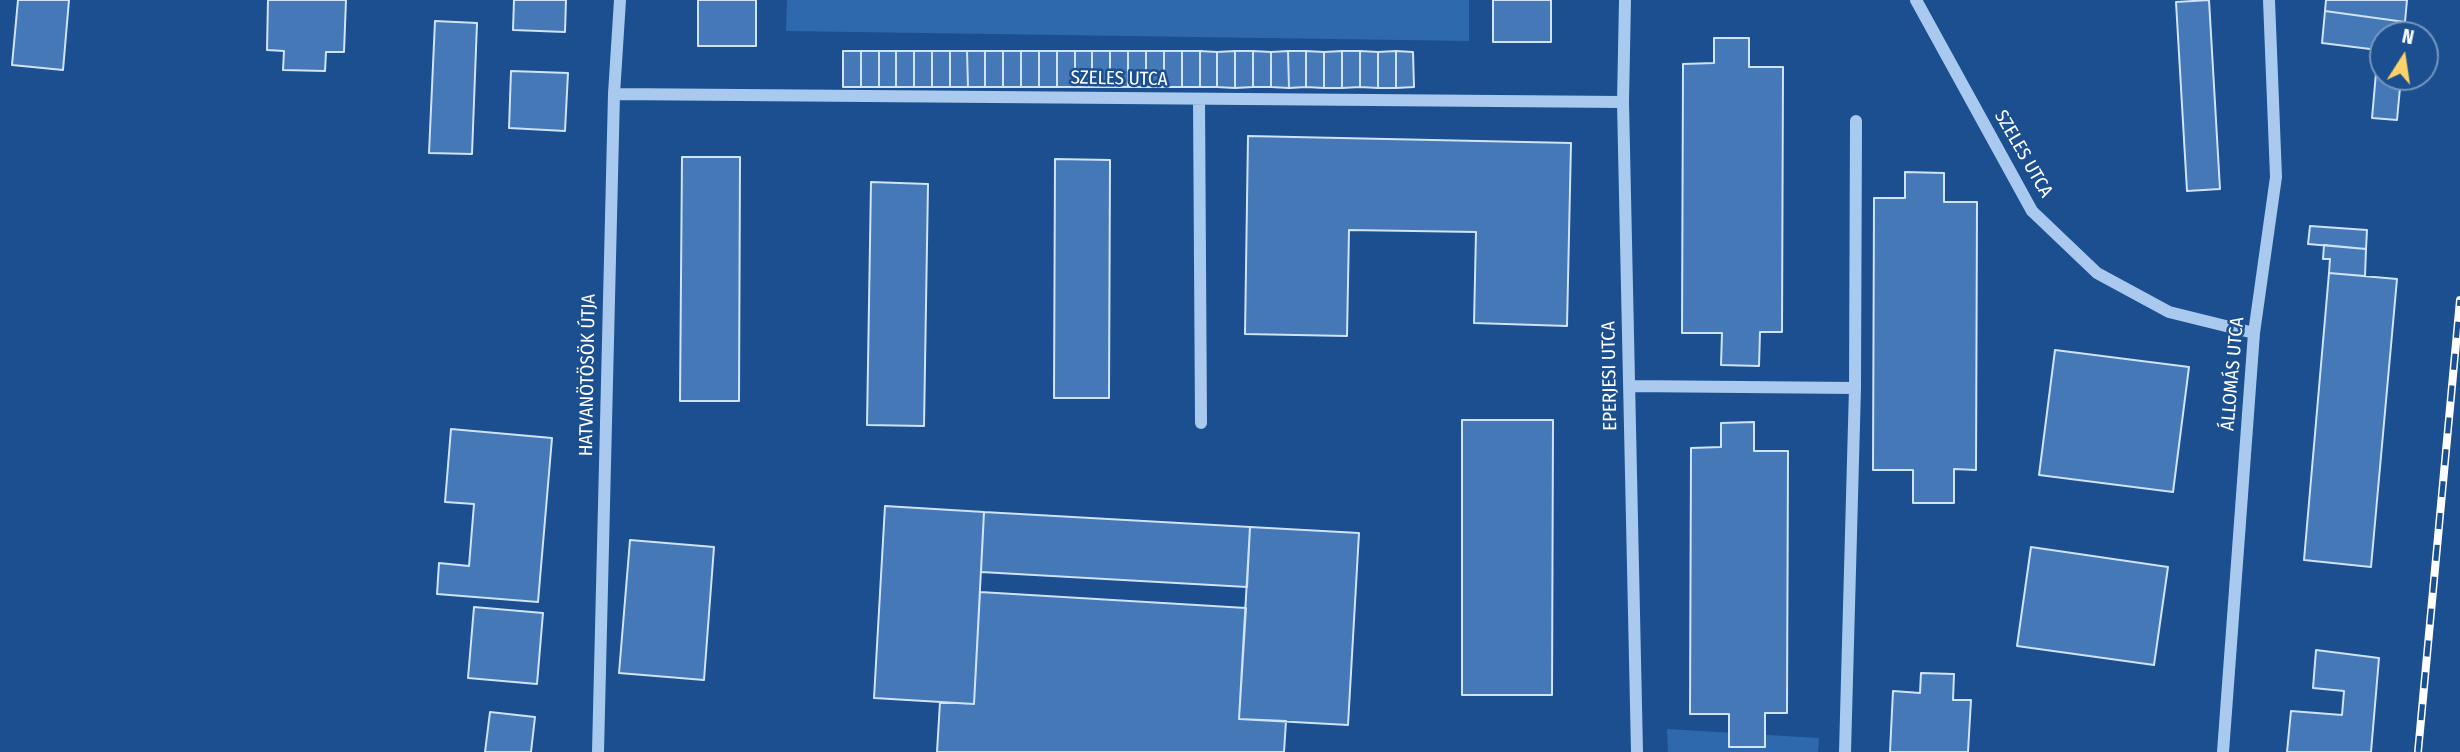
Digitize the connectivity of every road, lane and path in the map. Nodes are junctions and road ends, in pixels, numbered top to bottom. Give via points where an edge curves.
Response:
1 (620, 0) edge
2 (1625, 0) edge
3 (1916, 0) edge
4 (2269, 0) edge
5 (614, 94) junction
6 (1199, 99) junction
7 (1623, 102) junction
8 (1856, 121) dead end
9 (2254, 333) junction
10 (1629, 386) junction
11 (1855, 388) junction
12 (1201, 423) dead end
13 (598, 752) edge
14 (1637, 752) edge
15 (1845, 752) edge
16 (2223, 752) edge

1 - 5 street, HATVANÖTÖSÖK ÚTJA
2 - 7 street, EPERJESI UTCA
3 - 9 street, SZELES UTCA via 2032,211 2097,273 2169,312
4 - 9 street, ÁLLOMÁS UTCA via 2276,177
5 - 6 street, SZELES UTCA
5 - 13 street, HATVANÖTÖSÖK ÚTJA
6 - 7 street, SZELES UTCA
6 - 12 street
7 - 10 street, EPERJESI UTCA
8 - 11 street
9 - 16 street, ÁLLOMÁS UTCA
10 - 11 street
10 - 14 street, EPERJESI UTCA
11 - 15 street

